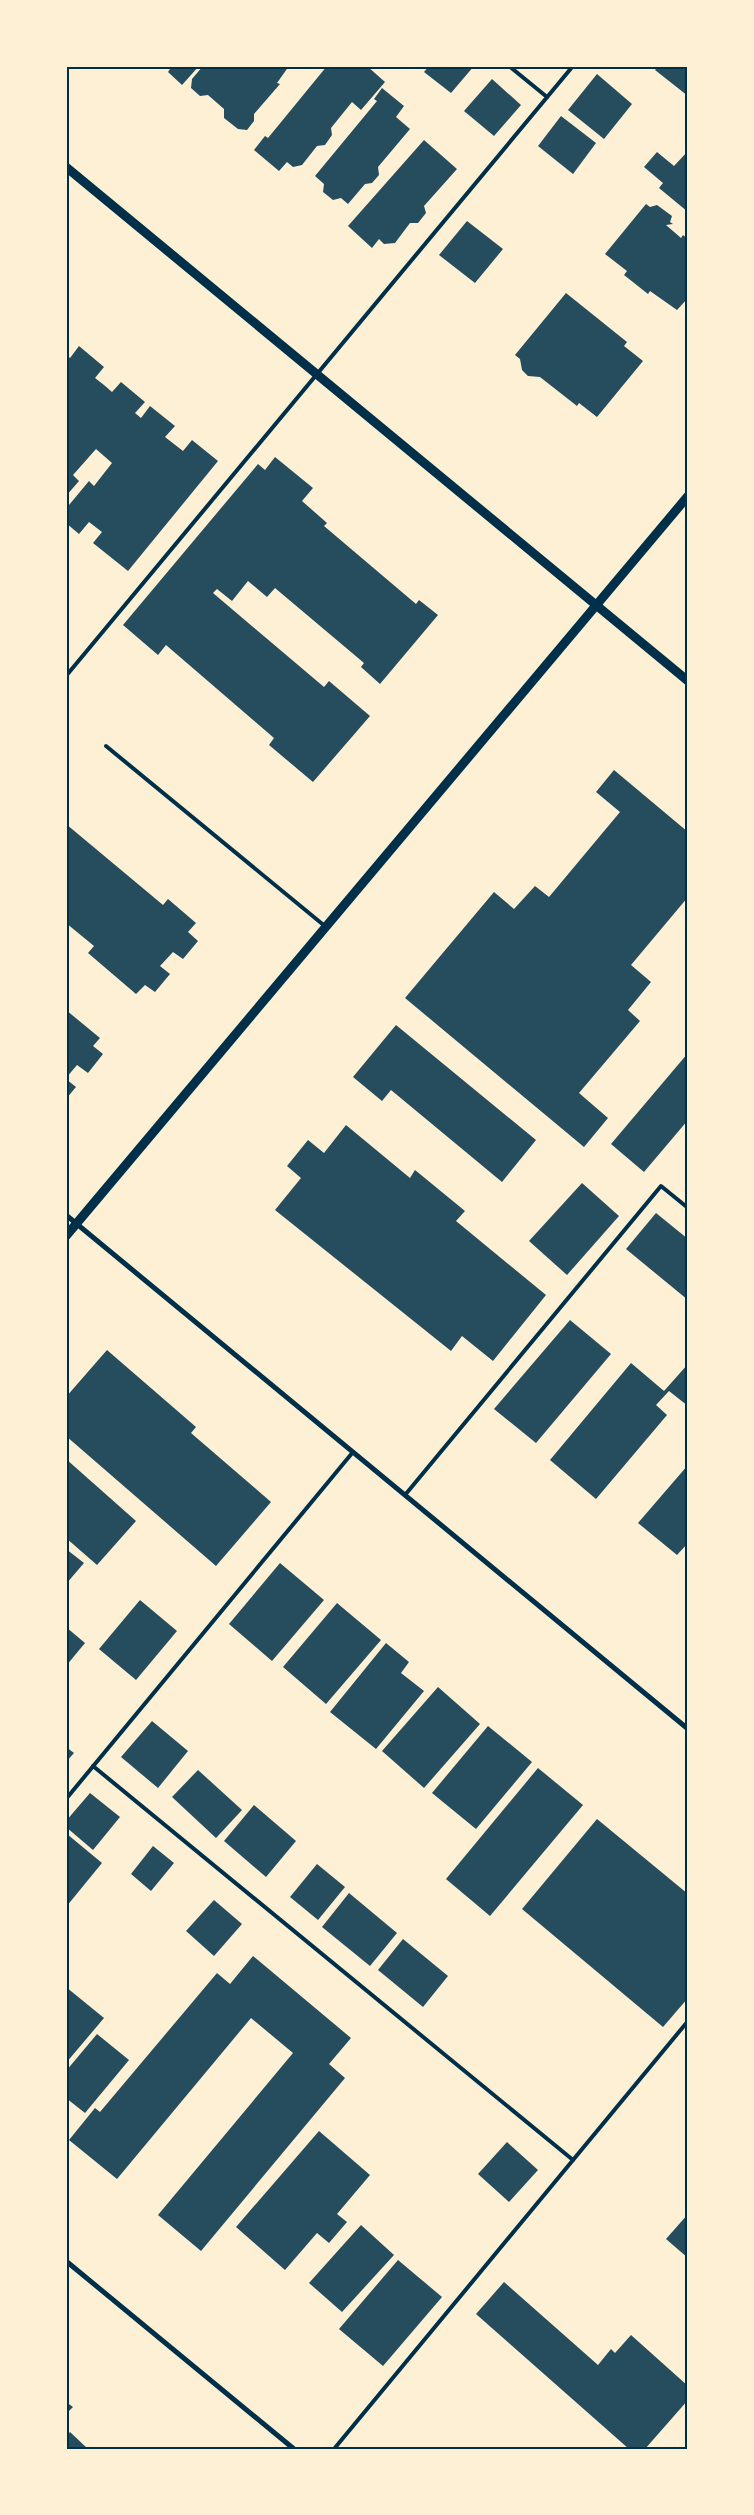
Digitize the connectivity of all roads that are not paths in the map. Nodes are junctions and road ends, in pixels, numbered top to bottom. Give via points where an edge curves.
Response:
1 (509, 66) edge
2 (573, 66) edge
3 (547, 97) junction
4 (66, 167) edge
5 (316, 374) junction
6 (688, 496) edge
7 (596, 605) junction
8 (66, 676) edge
9 (688, 681) edge
10 (106, 746) dead end
11 (326, 927) junction
12 (688, 1208) edge
13 (66, 1215) edge
14 (76, 1224) junction
15 (66, 1236) edge
16 (353, 1452) junction
17 (405, 1495) junction
18 (688, 1729) edge
19 (93, 1766) junction
20 (66, 1799) edge
21 (688, 2021) edge
22 (573, 2160) junction
23 (66, 2261) edge
24 (294, 2449) edge
25 (334, 2449) edge

1 - 3 lane
2 - 3 lane
3 - 5 lane
4 - 5 street
5 - 7 street
5 - 8 lane
6 - 7 street
7 - 9 street
7 - 11 street
10 - 11 lane
11 - 14 street
12 - 17 lane via 661,1186
13 - 14 street
14 - 15 street
14 - 16 street
16 - 17 street
16 - 19 lane
17 - 18 street
19 - 20 lane
19 - 22 lane
21 - 22 lane
22 - 25 lane
23 - 24 street

